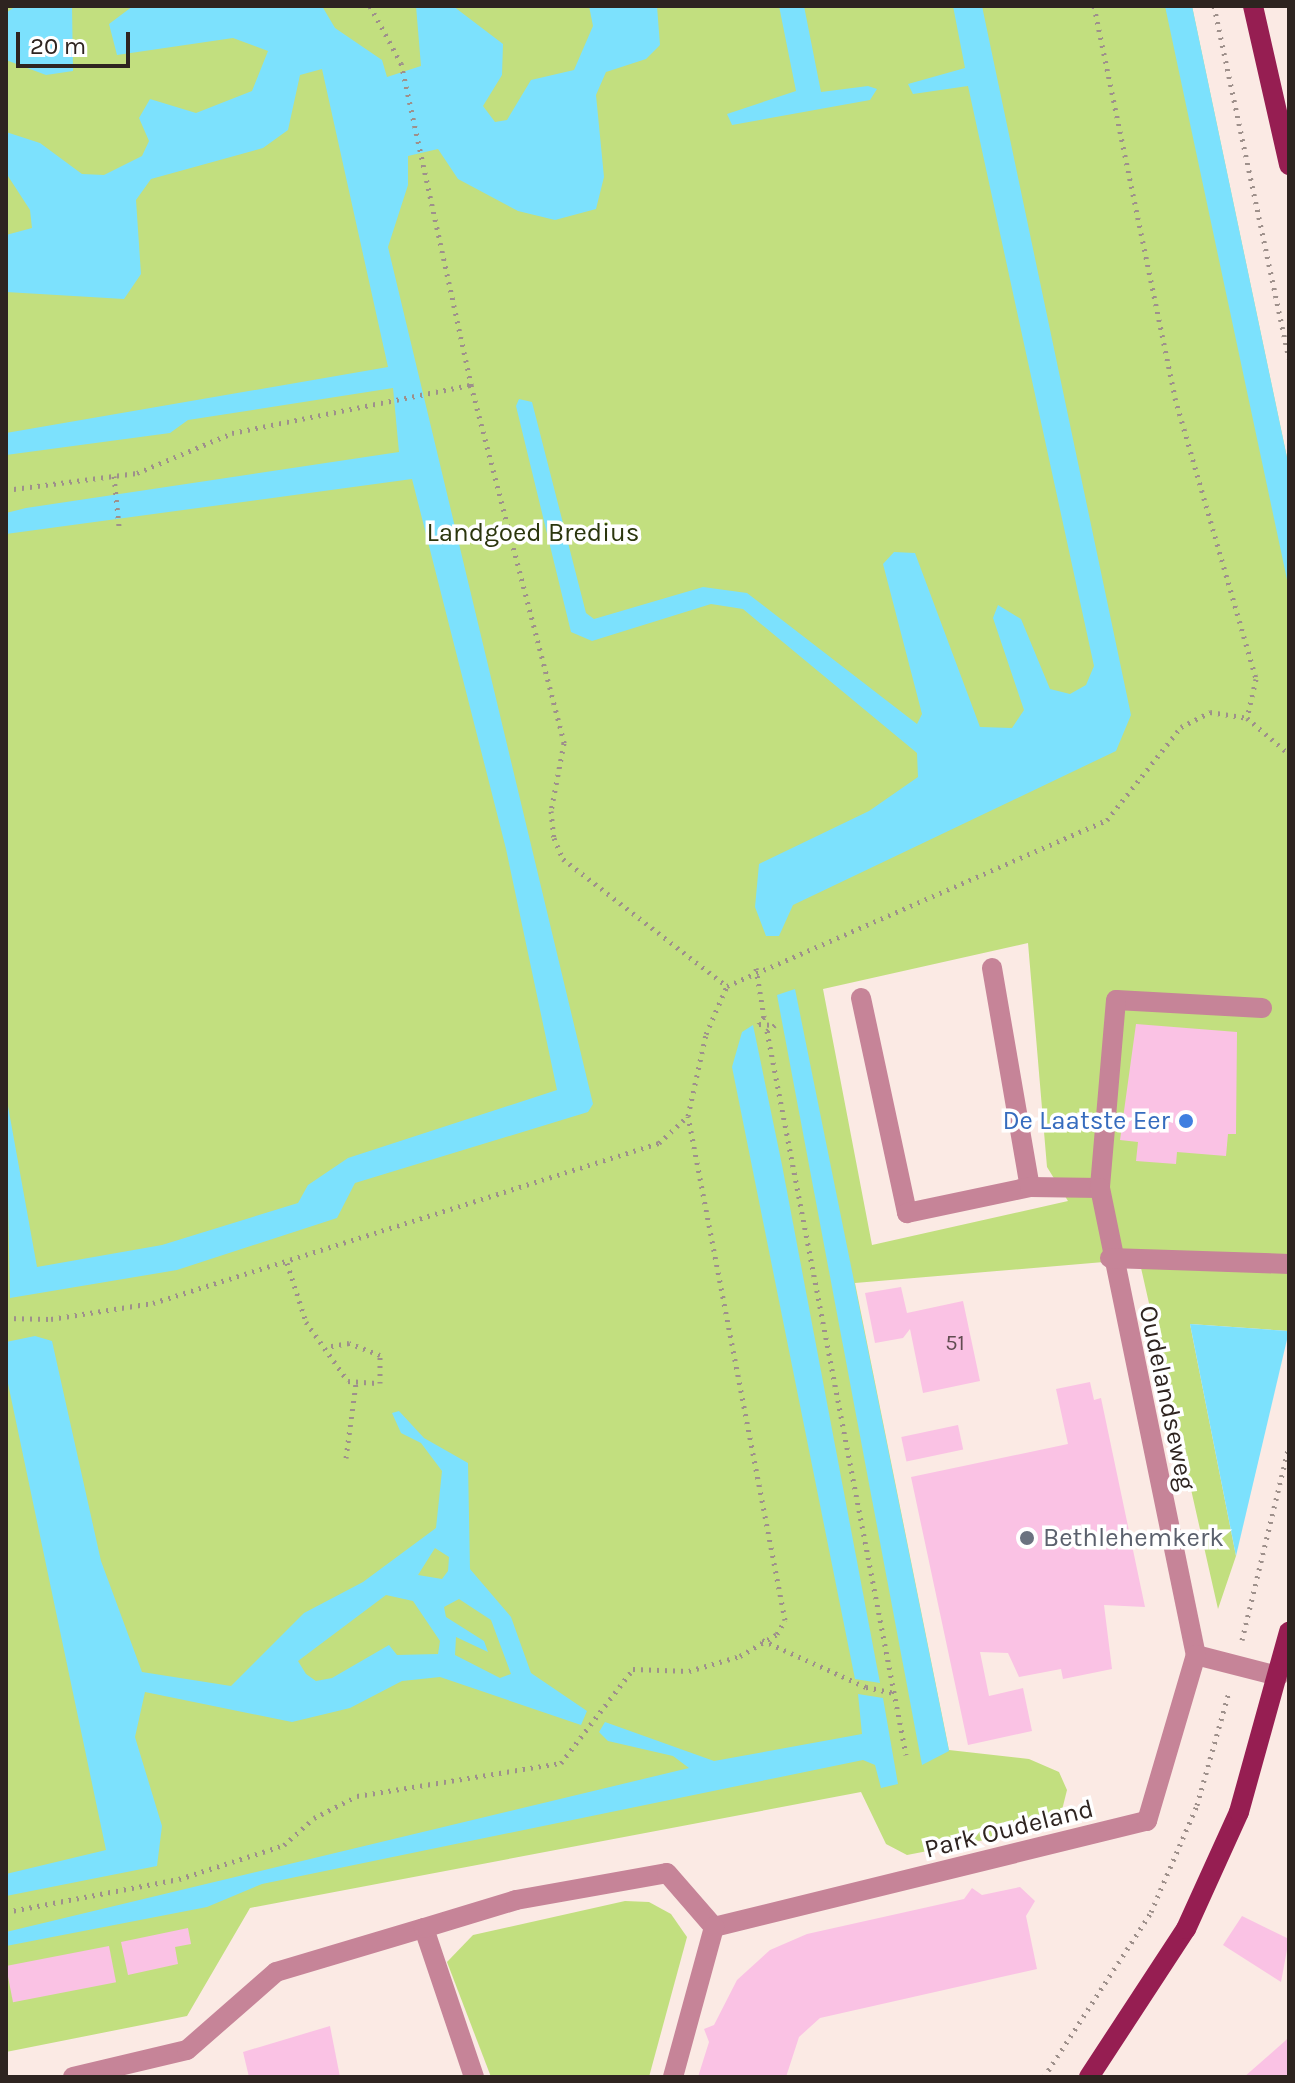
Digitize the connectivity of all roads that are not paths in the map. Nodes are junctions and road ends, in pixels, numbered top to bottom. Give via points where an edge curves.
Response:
1 (1253, 6) edge
2 (1289, 165) edge
3 (992, 968) dead end
4 (861, 998) dead end
5 (1262, 1008) dead end
6 (1030, 1187) junction
7 (1100, 1188) junction
8 (1110, 1258) junction
9 (1289, 1264) edge
10 (1289, 1632) edge
11 (1196, 1655) junction
12 (1278, 1676) junction
13 (714, 1927) junction
14 (424, 1928) junction
15 (73, 2077) edge
16 (474, 2077) edge
17 (673, 2077) edge
18 (1089, 2077) edge

1 - 2 main road
3 - 6 street
4 - 6 street via 907,1213
5 - 7 street, Oudelandseweg via 1116,1000
6 - 7 street
7 - 8 street, Oudelandseweg
8 - 9 street
8 - 11 street, Oudelandseweg
10 - 12 main road
11 - 12 street
11 - 13 street, Park Oudeland via 1147,1821
12 - 18 main road via 1239,1812 1186,1929
13 - 14 street via 667,1873 516,1900
13 - 17 street
14 - 15 street via 276,1972 187,2050
14 - 16 street

